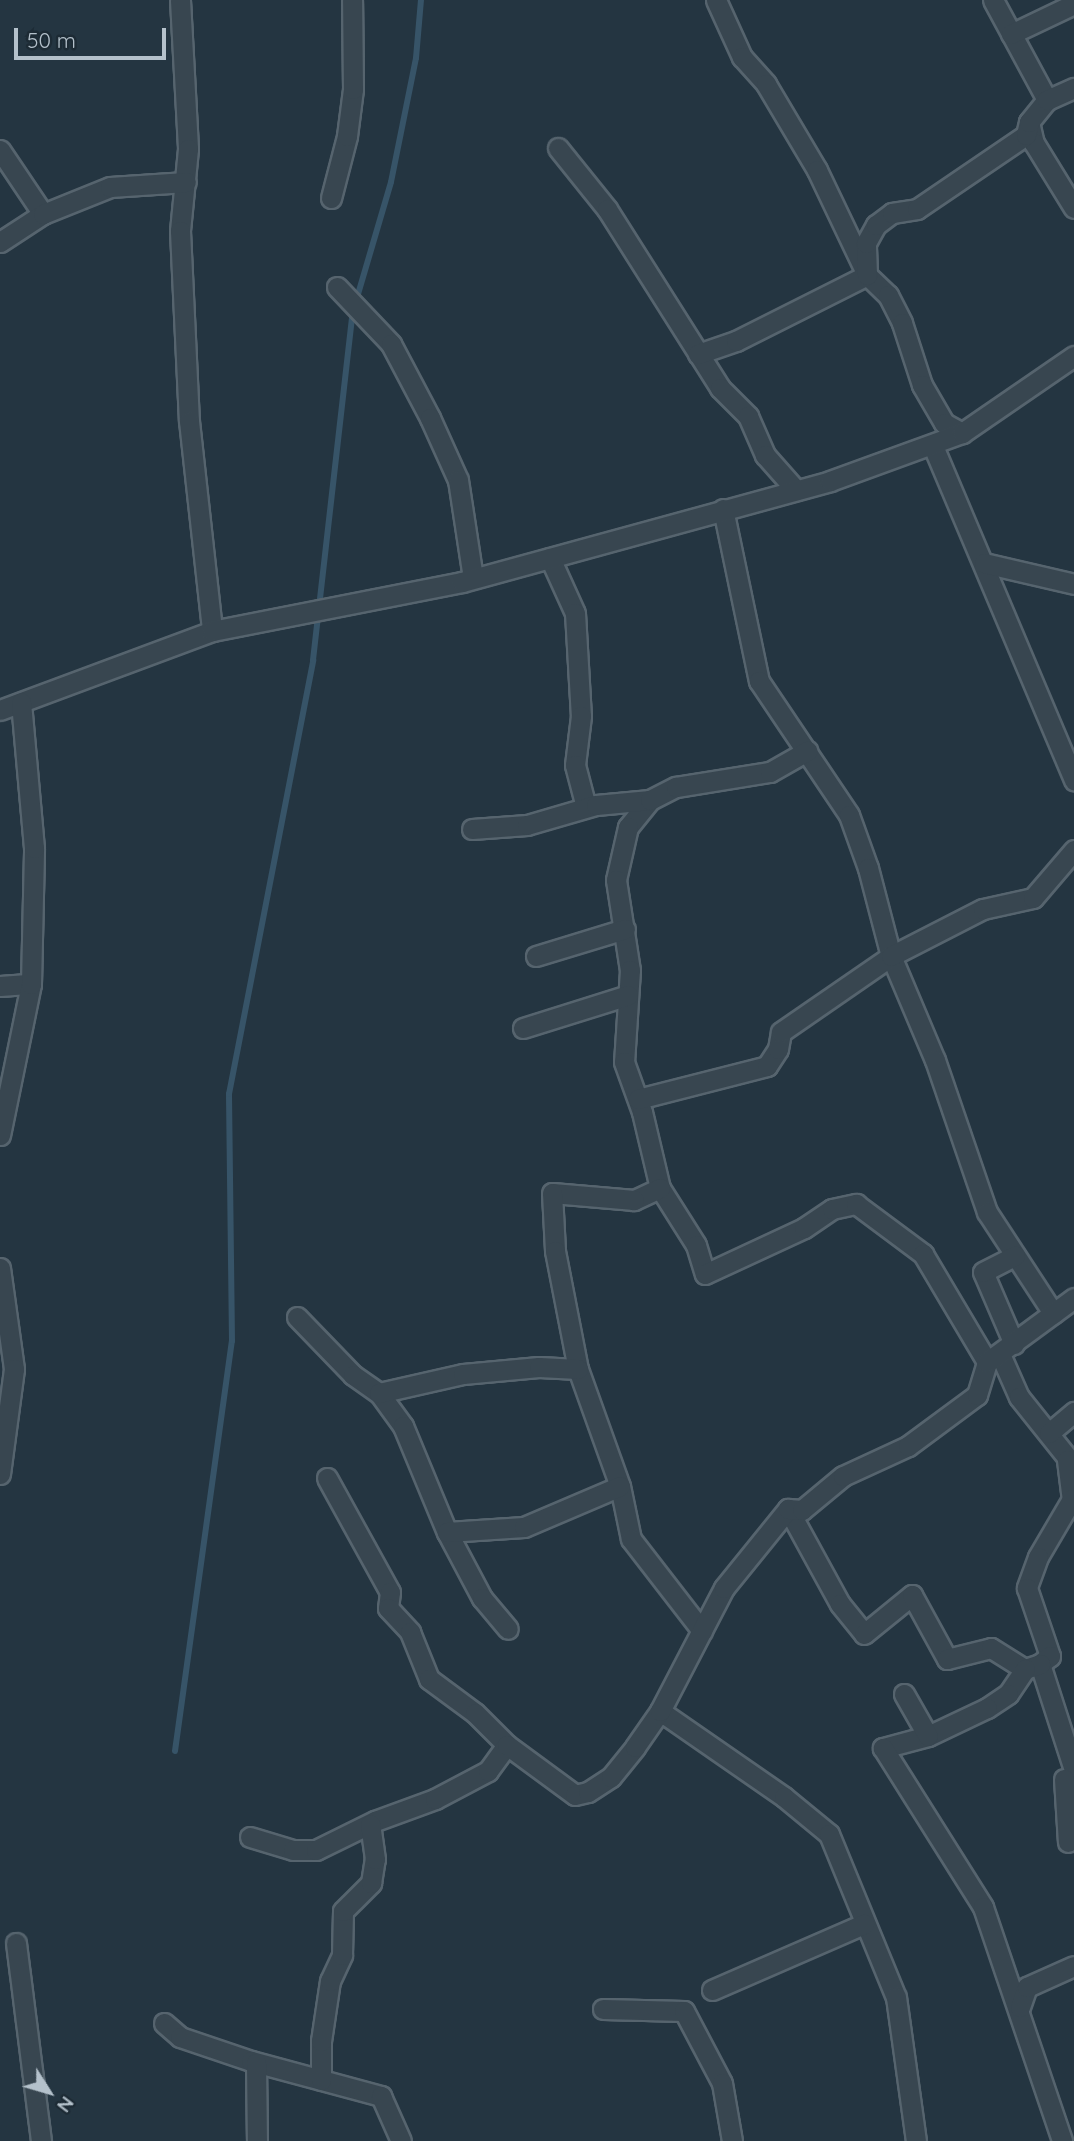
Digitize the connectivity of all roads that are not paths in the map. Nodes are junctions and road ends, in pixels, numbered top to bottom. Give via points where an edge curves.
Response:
1 (180, 0) edge
2 (352, 0) edge
3 (716, 0) edge
4 (993, 0) edge
5 (1074, 4) edge
6 (1011, 34) junction
7 (1074, 88) edge
8 (1046, 100) junction
9 (1029, 122) junction
10 (558, 148) dead end
11 (0, 150) edge
12 (186, 182) junction
13 (331, 198) dead end
14 (1074, 208) edge
15 (43, 214) junction
16 (0, 242) edge
17 (867, 275) junction
18 (337, 287) dead end
19 (698, 354) junction
20 (1074, 356) edge
21 (962, 433) junction
22 (933, 446) junction
23 (796, 490) junction
24 (723, 509) junction
25 (550, 558) junction
26 (984, 564) junction
27 (473, 578) junction
28 (1074, 584) edge
29 (212, 631) junction
30 (21, 703) junction
31 (0, 710) edge
32 (807, 751) junction
33 (1074, 780) edge
34 (650, 800) junction
35 (586, 807) junction
36 (472, 829) dead end
37 (1074, 850) edge
38 (625, 929) junction
39 (536, 956) dead end
40 (891, 956) junction
41 (31, 984) junction
42 (0, 986) edge
43 (628, 995) junction
44 (523, 1028) dead end
45 (638, 1099) junction
46 (0, 1135) edge
47 (660, 1188) junction
48 (1015, 1256) junction
49 (0, 1268) edge
50 (1073, 1300) edge
51 (1053, 1313) junction
52 (297, 1317) dead end
53 (1000, 1353) junction
54 (578, 1369) junction
55 (7, 1373) edge
56 (379, 1393) junction
57 (1074, 1412) edge
58 (1049, 1433) junction
59 (1071, 1463) edge
60 (0, 1474) edge
61 (327, 1478) dead end
62 (620, 1486) junction
63 (788, 1508) junction
64 (447, 1532) junction
65 (508, 1629) dead end
66 (702, 1631) junction
67 (1033, 1667) junction
68 (904, 1694) dead end
69 (660, 1712) junction
70 (929, 1736) junction
71 (507, 1745) junction
72 (1071, 1774) edge
73 (370, 1824) junction
74 (250, 1837) dead end
75 (1068, 1842) dead end
76 (864, 1924) junction
77 (16, 1942) dead end
78 (1074, 1966) edge
79 (712, 1990) dead end
80 (1020, 2007) junction
81 (603, 2009) dead end
82 (164, 2022) dead end
83 (256, 2063) junction
84 (321, 2080) junction
85 (41, 2141) edge
86 (257, 2141) edge
87 (401, 2141) edge
88 (732, 2141) edge
89 (916, 2141) edge
90 (1062, 2141) edge

1 - 12 street
2 - 13 street via 353,89
3 - 17 street via 742,57 766,84 817,170
4 - 6 street
5 - 6 street
6 - 8 street
7 - 8 street
8 - 9 street
9 - 14 street via 1034,143
9 - 17 street via 1026,135 917,209 892,212 876,225 866,243
10 - 19 street via 607,209
11 - 15 street
12 - 15 street via 110,187
12 - 29 street via 180,231 189,421
15 - 16 street
17 - 19 street via 736,341
17 - 21 street via 888,295 922,385 944,423
18 - 27 street via 391,344 430,418 458,480
19 - 23 street via 720,388 748,416 765,455
20 - 21 street
21 - 22 street
22 - 23 street
22 - 26 street
23 - 24 street
24 - 25 street
24 - 32 street via 759,681
25 - 27 street
25 - 35 street via 575,613 581,716 575,765
26 - 28 street
26 - 33 street
27 - 29 street
29 - 30 street
30 - 31 street
30 - 41 street via 34,848
32 - 34 street via 770,772 676,787
32 - 40 street via 849,816
34 - 35 street
34 - 38 street via 628,827 622,872 616,880
35 - 36 street via 527,825
37 - 40 street via 1033,898 983,909
38 - 39 street
38 - 43 street
40 - 45 street via 781,1032 778,1049 767,1066
40 - 48 street via 935,1060 987,1212
41 - 42 street
41 - 46 street
43 - 44 street
43 - 45 street via 624,1062
45 - 47 street
47 - 53 street via 696,1245 705,1274 804,1228 832,1209 856,1204 923,1254
47 - 54 street via 634,1200 552,1193 555,1251
48 - 51 street
48 - 53 street via 983,1272
49 - 55 street
50 - 51 street
51 - 53 street
52 - 56 street via 354,1375
53 - 58 street via 1019,1397
53 - 63 street via 977,1395 908,1446 843,1476 802,1510
54 - 56 street via 539,1367 463,1374
54 - 62 street
55 - 60 street
56 - 64 street via 404,1426
57 - 58 street
58 - 59 street
59 - 67 street via 1072,1499 1038,1557 1027,1588 1050,1656
61 - 71 street via 390,1592 388,1608 410,1632 429,1679
62 - 64 street via 524,1527
62 - 66 street via 631,1539
63 - 66 street via 724,1588
63 - 67 street via 840,1604 864,1634 912,1595 947,1660 991,1648
64 - 65 street via 482,1598
66 - 69 street
67 - 70 street via 998,1701
67 - 72 street
68 - 70 street
69 - 71 street via 611,1777 575,1795
69 - 76 street via 784,1797 829,1834
70 - 80 street via 883,1748 983,1907 1007,1983
71 - 73 street via 488,1771 435,1800
72 - 75 street
73 - 74 street via 316,1850 293,1850
73 - 84 street via 375,1859 371,1883 343,1911 342,1955 330,1981 321,2041
76 - 79 street
76 - 89 street via 896,1997
77 - 85 street
78 - 80 street via 1027,1987
80 - 90 street
81 - 88 street via 684,2011 722,2083
82 - 83 street via 180,2037
83 - 84 street
83 - 86 street
84 - 87 street via 381,2096

